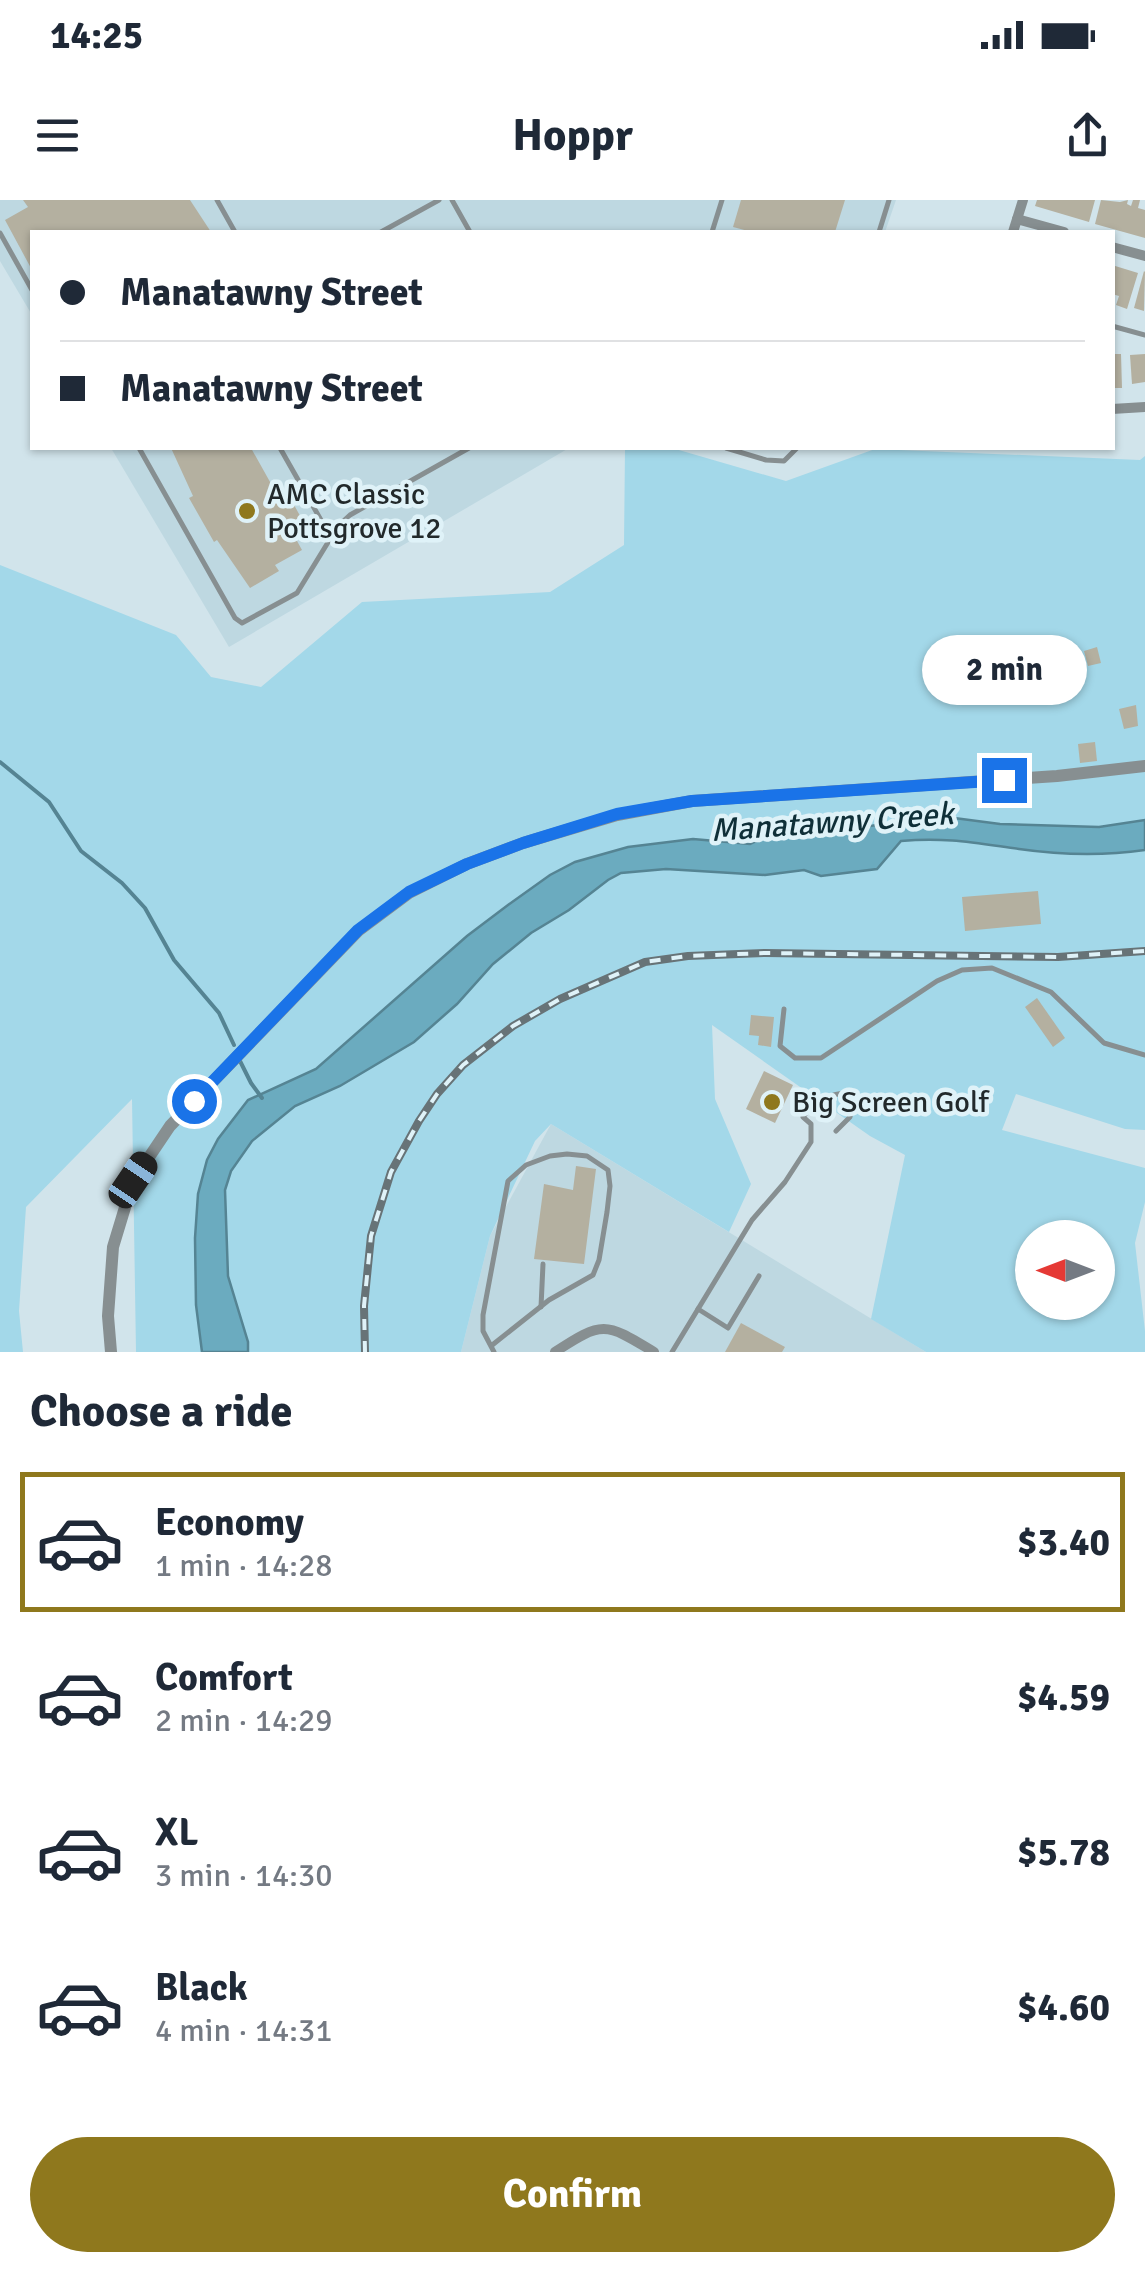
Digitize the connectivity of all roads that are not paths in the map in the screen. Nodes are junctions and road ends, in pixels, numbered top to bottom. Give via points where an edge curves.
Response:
1 (217, 200) edge
2 (438, 200) edge
3 (452, 200) edge
4 (722, 200) edge
5 (889, 200) edge
6 (1023, 200) edge
7 (1017, 219) junction
8 (234, 230) edge
9 (385, 230) edge
10 (469, 230) edge
11 (713, 230) edge
12 (880, 230) edge
13 (1013, 230) edge
14 (1057, 230) edge
15 (0, 232) edge
16 (1115, 247) edge
17 (1145, 256) edge
18 (30, 286) edge
19 (1115, 327) edge
20 (1145, 335) edge
21 (1145, 407) edge
22 (1115, 410) edge
23 (139, 450) edge
24 (281, 450) edge
25 (464, 450) edge
26 (733, 450) edge
27 (796, 450) edge
28 (331, 538) junction
29 (1145, 766) edge
30 (784, 1009) dead end
31 (1145, 1055) edge
32 (836, 1131) dead end
33 (543, 1264) dead end
34 (759, 1276) dead end
35 (540, 1307) junction
36 (698, 1309) junction
37 (492, 1349) edge
38 (111, 1352) edge
39 (556, 1352) edge
40 (654, 1352) edge
41 (672, 1352) edge

1 - 8 lane
2 - 9 lane
3 - 10 lane
4 - 11 lane
5 - 12 lane
6 - 7 street
7 - 13 street
7 - 14 street
15 - 18 lane
16 - 17 street
19 - 20 lane
21 - 22 street
23 - 28 lane via 242,623 297,593
24 - 28 lane
25 - 28 lane via 350,515
26 - 27 lane via 766,460 784,460
29 - 38 street via 644,808 523,843 409,892 358,930 211,1083 170,1126 133,1180 113,1248
30 - 31 lane via 780,1046 796,1058 822,1058 936,982 962,970 992,968 1051,992 1104,1043
32 - 36 lane via 850,1117 847,1093 825,1099 803,1117 811,1124 811,1142 752,1220
33 - 35 lane
34 - 36 lane via 728,1328
35 - 37 lane
35 - 37 lane via 593,1275 599,1260 610,1186 608,1170 586,1156 550,1156 508,1180 483,1315
36 - 41 lane
39 - 40 street via 605,1328

